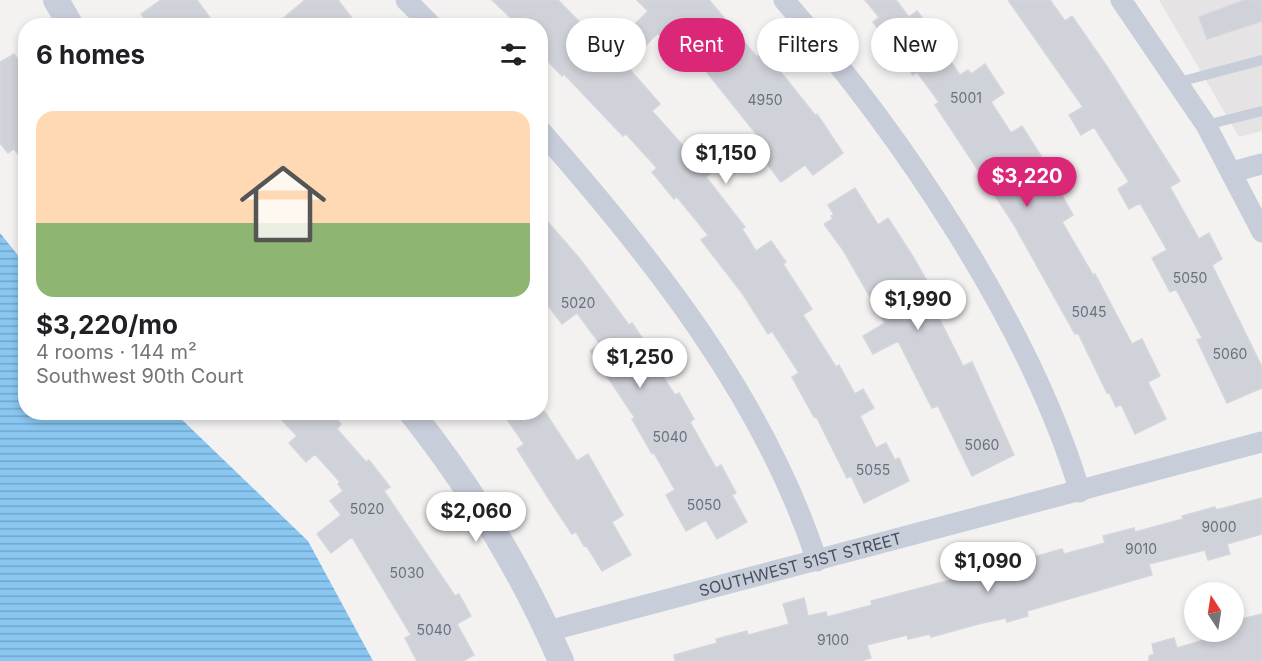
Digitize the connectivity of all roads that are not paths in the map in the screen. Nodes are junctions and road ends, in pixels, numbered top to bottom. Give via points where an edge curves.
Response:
1 (56, 0) edge
2 (406, 0) edge
3 (784, 0) edge
4 (1121, 0) edge
5 (66, 18) edge
6 (424, 18) edge
7 (1262, 60) edge
8 (1179, 82) junction
9 (1262, 111) edge
10 (1206, 125) junction
11 (548, 139) edge
12 (1262, 164) edge
13 (1232, 172) junction
14 (1262, 232) edge
15 (417, 420) edge
16 (1262, 442) edge
17 (1080, 492) junction
18 (817, 561) junction
19 (548, 631) junction
20 (561, 661) edge

1 - 5 street
2 - 6 street
3 - 17 street via 873,111 970,257 1056,420
4 - 8 street
7 - 8 lane
8 - 10 street
9 - 10 lane
10 - 13 street
11 - 18 street via 617,220 708,344 791,489
12 - 13 street
13 - 14 street
15 - 19 street via 485,515
16 - 17 street, SOUTHWEST 51ST STREET
17 - 18 street, SOUTHWEST 51ST STREET
18 - 19 street, SOUTHWEST 51ST STREET
19 - 20 street

